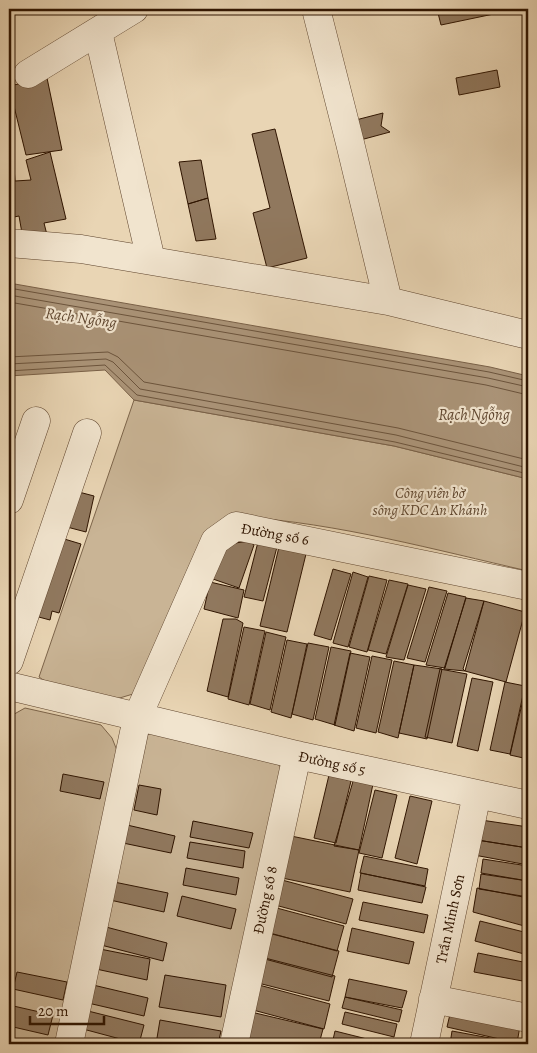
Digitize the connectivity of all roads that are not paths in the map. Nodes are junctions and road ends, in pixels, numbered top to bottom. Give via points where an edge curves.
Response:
1 (134, 9) edge
2 (316, 9) edge
3 (98, 32) junction
4 (28, 74) dead end
5 (9, 243) edge
6 (151, 260) junction
7 (388, 301) junction
8 (528, 335) edge
9 (36, 421) dead end
10 (87, 433) dead end
11 (9, 500) edge
12 (528, 586) edge
13 (9, 661) edge
14 (9, 686) edge
15 (137, 718) junction
16 (297, 755) junction
17 (477, 794) junction
18 (528, 805) edge
19 (434, 999) junction
20 (528, 1018) edge
21 (69, 1044) edge
22 (234, 1044) edge
23 (424, 1044) edge

1 - 3 street
2 - 7 street
3 - 4 street
3 - 6 street
5 - 6 street via 81,249
6 - 7 street
7 - 8 street
9 - 11 street
10 - 13 street
12 - 15 street, Đường số 6 via 236,526 215,541
14 - 15 street, Đường số 5
15 - 16 street, Đường số 5
15 - 21 street, Đường số 6
16 - 17 street, Đường số 5
16 - 22 street, Đường số 8
17 - 18 street, Đường số 5
17 - 19 street, Trần Minh Sơn
19 - 20 street
19 - 23 street, Trần Minh Sơn

